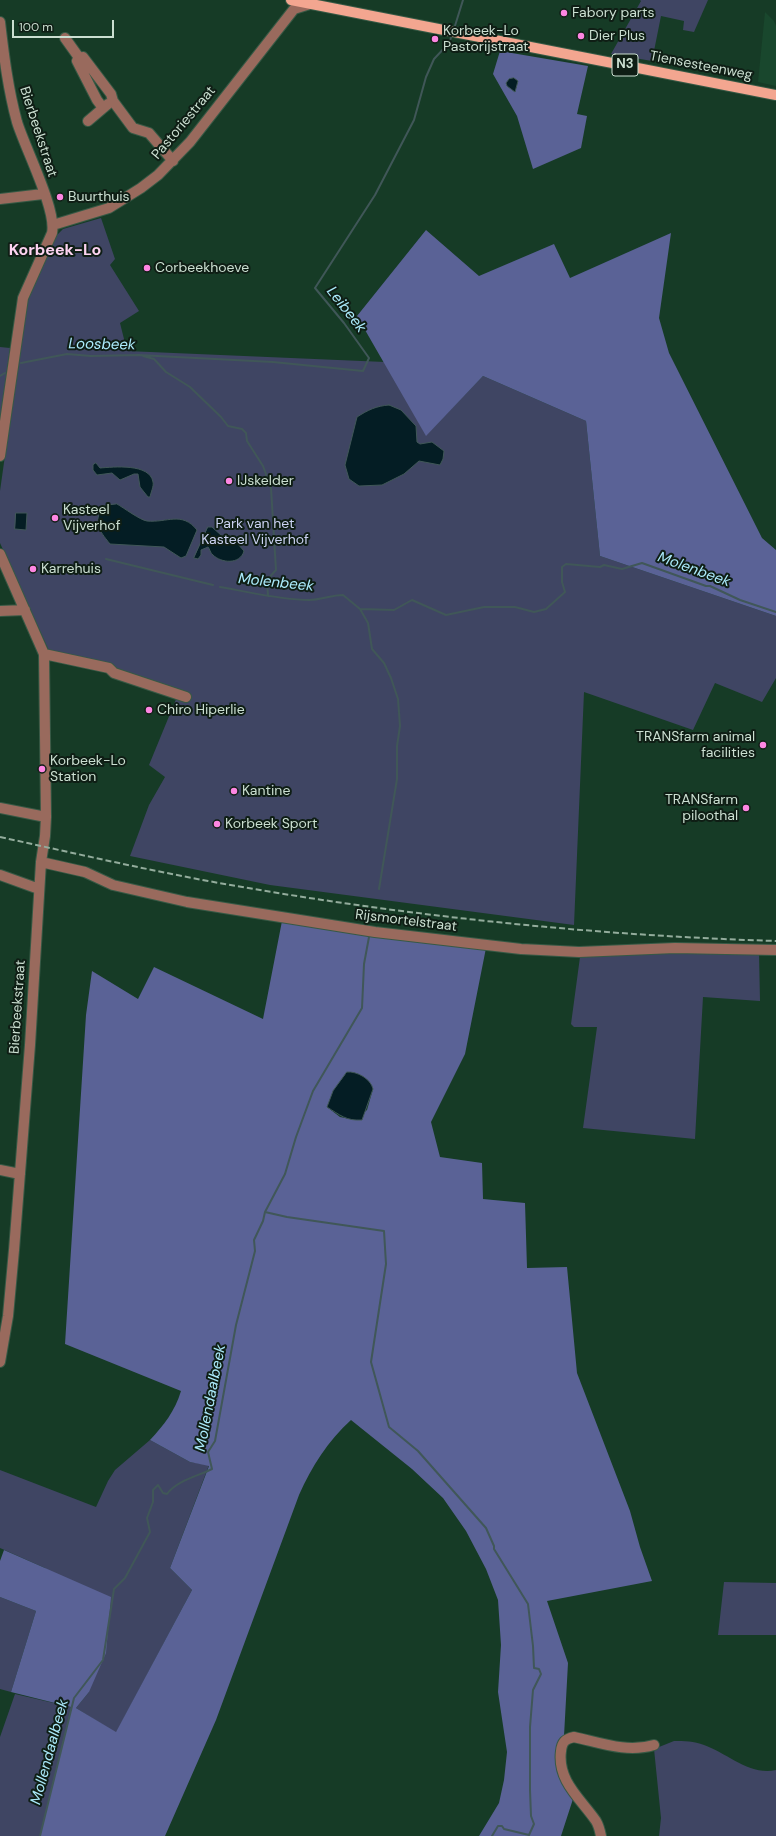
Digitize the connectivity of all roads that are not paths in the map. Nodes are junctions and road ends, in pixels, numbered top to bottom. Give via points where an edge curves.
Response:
1 (291, 0) edge
2 (311, 2) edge
3 (0, 22) edge
4 (65, 38) dead end
5 (80, 59) junction
6 (776, 95) edge
7 (113, 101) junction
8 (103, 108) junction
9 (88, 121) dead end
10 (173, 161) junction
11 (44, 194) junction
12 (0, 199) edge
13 (53, 225) junction
14 (0, 456) edge
15 (0, 554) edge
16 (25, 610) junction
17 (0, 611) edge
18 (44, 654) junction
19 (186, 697) dead end
20 (0, 808) edge
21 (46, 817) junction
22 (41, 862) junction
23 (0, 875) edge
24 (39, 889) junction
25 (776, 950) edge
26 (0, 1170) edge
27 (20, 1174) junction
28 (0, 1362) edge
29 (654, 1745) dead end
30 (601, 1836) edge

1 - 2 main road, Tiensesteenweg / N3
2 - 6 main road, Tiensesteenweg / N3
2 - 10 street, Pastoriestraat via 294,9
3 - 11 street, Bierbeekstraat via 8,88
4 - 5 street
5 - 7 street via 83,57 111,94
5 - 8 street via 77,61
7 - 8 street
7 - 10 street via 133,128 149,133
8 - 9 street
10 - 13 street, Pastoriestraat via 141,188 109,208
11 - 12 street
11 - 13 street, Bierbeekstraat
13 - 14 street via 23,298
15 - 16 street, Bierbeekstraat
16 - 17 street
16 - 18 street, Bierbeekstraat
18 - 19 street via 109,668 114,673
18 - 21 street, Bierbeekstraat
20 - 21 street
21 - 22 street, Bierbeekstraat
22 - 24 street, Bierbeekstraat
22 - 25 street, Rijsmortelstraat via 85,872 113,885 187,902 398,935 528,950
23 - 24 street
24 - 27 street, Bierbeekstraat
26 - 27 street
27 - 28 street, Bierbeekstraat via 8,1316
29 - 30 street via 635,1749 624,1748 574,1737 568,1738 562,1744 560,1758 565,1778 597,1823

